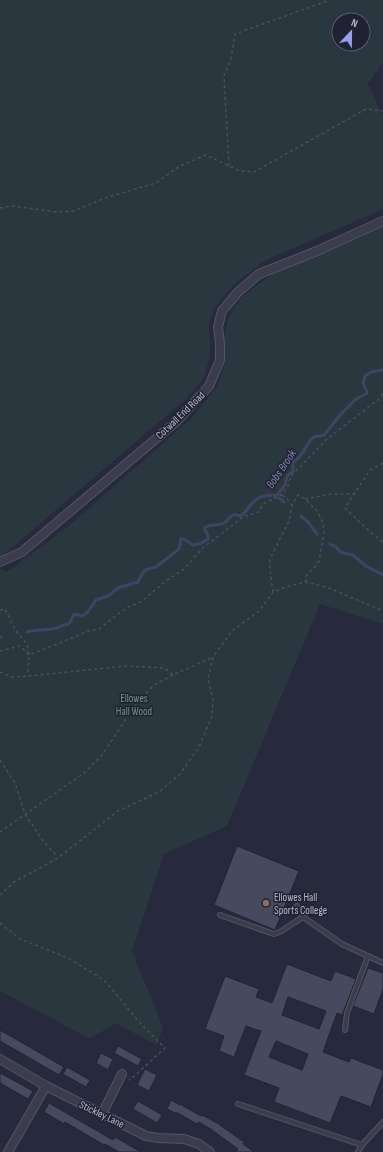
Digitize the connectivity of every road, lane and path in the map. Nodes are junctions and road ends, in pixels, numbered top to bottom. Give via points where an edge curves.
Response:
1 (330, 0) edge
2 (383, 111) edge
3 (230, 166) junction
4 (0, 208) edge
5 (383, 221) edge
6 (383, 392) edge
7 (383, 463) edge
8 (354, 494) junction
9 (281, 495) junction
10 (305, 499) junction
11 (292, 505) junction
12 (383, 542) edge
13 (0, 562) edge
14 (306, 582) junction
15 (273, 592) junction
16 (0, 610) edge
17 (383, 611) edge
18 (0, 651) edge
19 (29, 655) junction
20 (213, 657) junction
21 (0, 672) edge
22 (173, 675) junction
23 (30, 676) junction
24 (0, 760) edge
25 (25, 814) junction
26 (0, 832) edge
27 (58, 858) junction
28 (0, 895) edge
29 (297, 906) dead end
30 (220, 914) dead end
31 (303, 917) junction
32 (0, 923) edge
33 (368, 956) junction
34 (383, 963) edge
35 (345, 1030) dead end
36 (0, 1059) edge
37 (122, 1074) joint
38 (46, 1086) junction
39 (238, 1104) dead end
40 (102, 1114) junction
41 (383, 1122) edge
42 (362, 1145) junction
43 (8, 1152) edge
44 (210, 1152) edge
45 (358, 1152) edge

1 - 3 path via 235,34 224,76
2 - 3 path via 366,109 254,172 240,171
3 - 4 path via 206,155 180,166 156,183 108,197 73,211 56,212 13,206
5 - 13 street, Cotwall End Road via 258,274 222,311 218,327 220,360 210,386 177,421 22,552
6 - 9 path via 379,399 327,439 292,475
7 - 8 path via 370,470
8 - 10 path via 331,494
8 - 12 path via 345,508
9 - 11 path
9 - 19 path via 263,504 259,512 243,517 203,548 184,569 99,629
10 - 11 path via 298,495
10 - 14 path via 320,515 324,533 319,561 306,576
11 - 15 path via 289,521 270,559
14 - 15 path
14 - 17 path via 329,588
15 - 20 path via 258,611 232,632
16 - 19 path via 5,609 16,631 27,644
18 - 19 path via 20,646
19 - 23 path
20 - 22 path
20 - 27 path via 208,678 213,699 212,716 199,747 180,774 160,792 118,811
21 - 23 path via 12,678
22 - 23 path via 165,668 125,666
22 - 25 path via 154,685 136,704 103,754 84,773
24 - 25 path via 15,783
25 - 26 path
25 - 27 path
27 - 28 path via 14,882
29 - 31 lane
30 - 31 lane via 274,934
31 - 33 lane via 342,944
32 - 37 path via 20,939 68,958 104,980 165,1048 130,1080
33 - 34 lane
33 - 35 lane via 347,1012
36 - 38 street, Stickley Lane
37 - 40 street
38 - 40 street, Stickley Lane
38 - 43 street
39 - 42 lane
40 - 44 street, Stickley Lane via 146,1136 184,1139 199,1144
41 - 42 lane
42 - 45 lane

